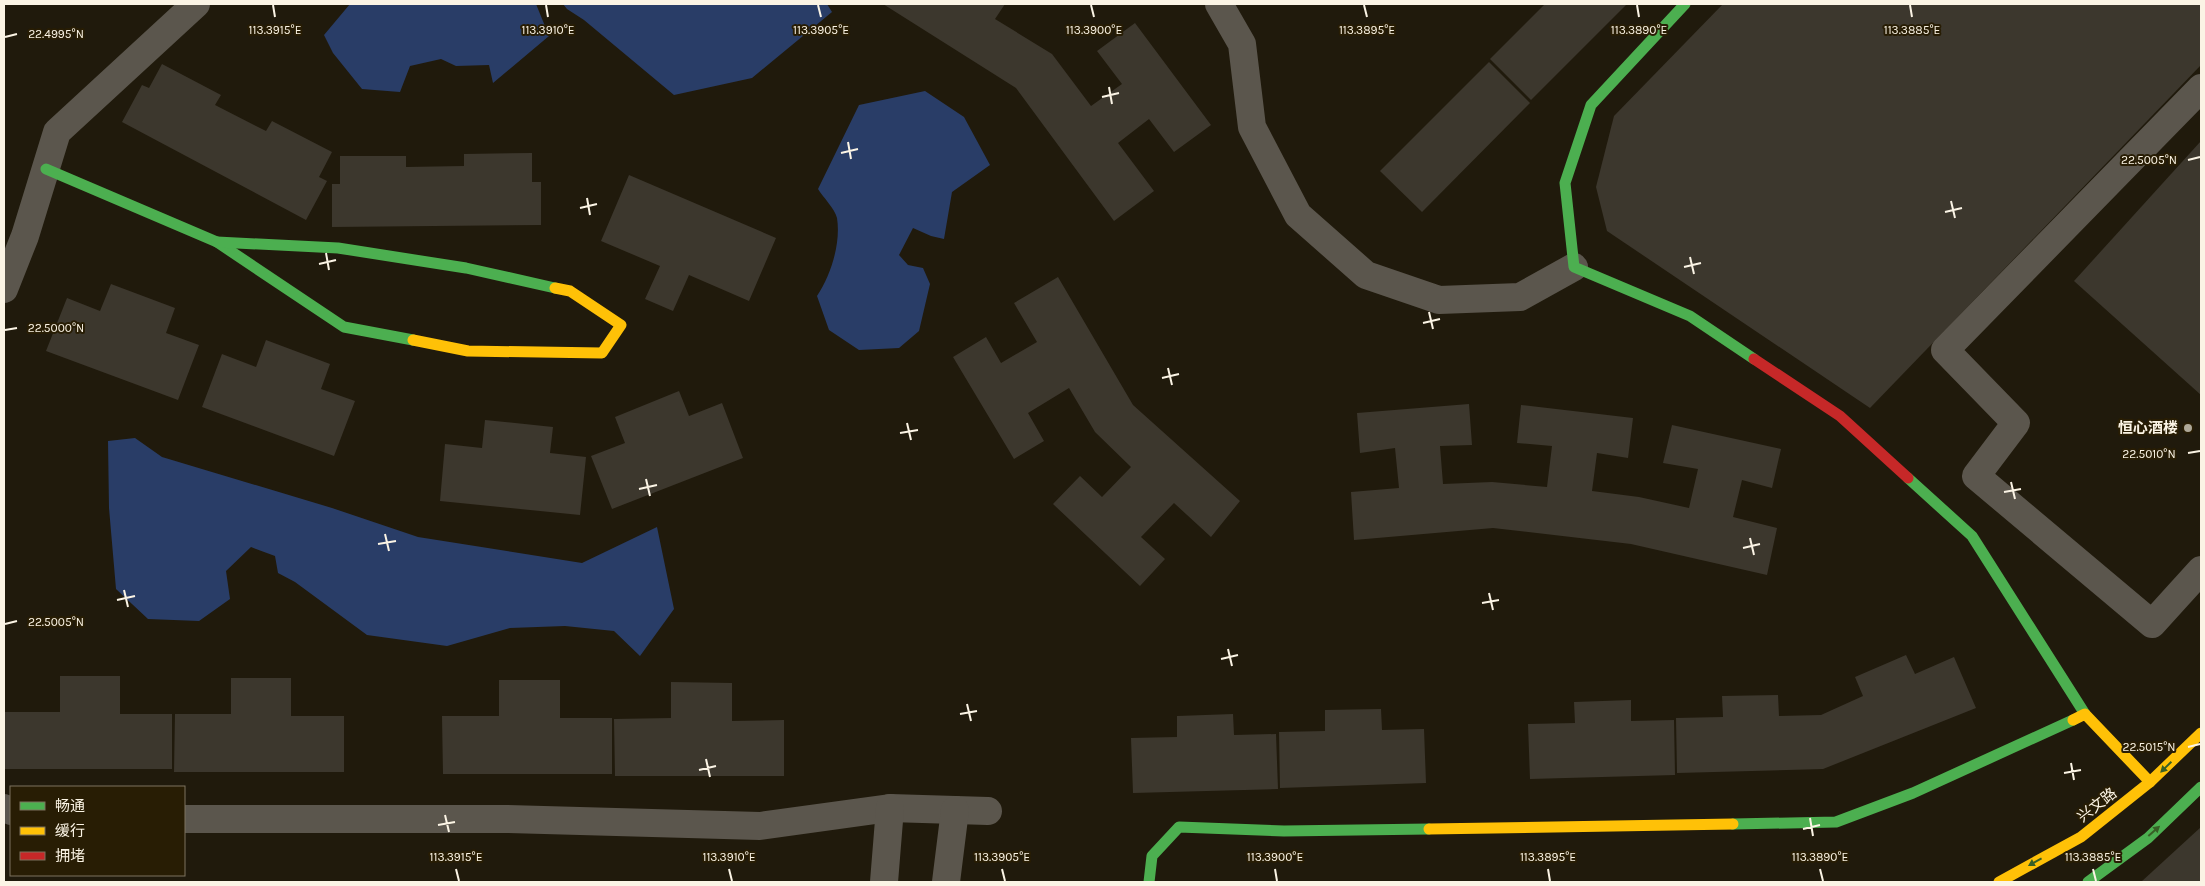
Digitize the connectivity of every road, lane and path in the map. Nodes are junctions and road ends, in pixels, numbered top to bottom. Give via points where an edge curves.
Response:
1 (196, 4) edge
2 (1219, 4) edge
3 (1685, 4) edge
4 (2201, 88) edge
5 (46, 170) junction
6 (217, 242) junction
7 (1574, 268) junction
8 (4, 289) edge
9 (2201, 570) edge
10 (2085, 714) junction
11 (2201, 733) edge
12 (2150, 782) junction
13 (2201, 787) edge
14 (890, 808) junction
15 (955, 810) junction
16 (988, 811) dead end
17 (185, 819) edge
18 (884, 882) edge
19 (946, 882) edge
20 (1149, 882) edge
21 (1999, 882) edge
22 (2088, 882) edge

1 - 5 street via 57,132
2 - 7 street via 1242,44 1252,127 1298,215 1366,275 1439,300 1520,296
3 - 7 street via 1591,105 1565,183
4 - 9 street via 1945,350 2016,423 1976,476 2152,624
5 - 6 street
5 - 8 street
6 - 6 street via 344,328 468,351 602,353 621,326 570,291 466,268 338,248
7 - 10 street via 1690,316 1840,416 1972,536
10 - 12 street
10 - 20 street via 1913,793 1836,822 1284,831 1179,827 1152,856
11 -> 12 street, 兴文路
12 -> 21 street, 兴文路 via 2081,837
22 -> 13 street via 2108,870
14 - 15 street
14 - 17 street via 760,826 506,819
14 - 18 street
15 - 16 street
15 - 19 street

